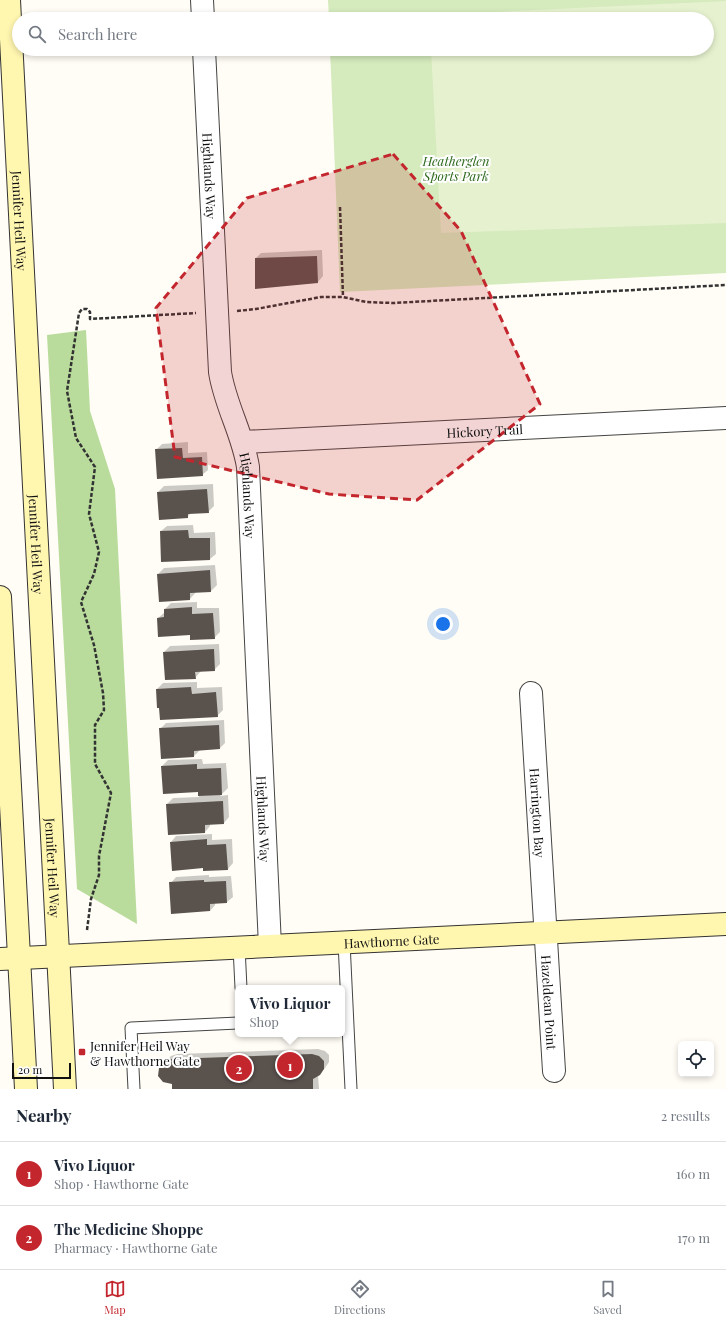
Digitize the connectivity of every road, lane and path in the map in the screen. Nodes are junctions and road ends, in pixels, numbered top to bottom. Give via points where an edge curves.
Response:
1 (8, 0) edge
2 (202, 0) edge
3 (203, 12) edge
4 (204, 56) edge
5 (340, 207) dead end
6 (726, 284) edge
7 (343, 297) junction
8 (217, 312) junction
9 (726, 418) edge
10 (242, 442) junction
11 (0, 597) edge
12 (531, 693) dead end
13 (3, 720) edge
14 (726, 924) edge
15 (87, 930) dead end
16 (545, 933) junction
17 (344, 942) junction
18 (270, 946) junction
19 (239, 947) junction
20 (58, 957) junction
21 (9, 959) edge
22 (241, 985) edge
23 (345, 985) edge
24 (345, 1018) edge
25 (235, 1023) edge
26 (554, 1071) dead end
27 (26, 1089) edge
28 (65, 1089) edge
29 (134, 1089) edge
30 (352, 1089) edge

1 - 20 main road, Jennifer Heil Way
2 - 3 street
4 - 8 street, Highlands Way
5 - 7 path
6 - 7 path via 393,302 366,302
7 - 8 path via 321,297 256,309
8 - 10 street, Highlands Way via 221,383
8 - 15 path via 90,319 90,312 87,309 82,309 80,313 67,391 76,438 95,467 89,514 99,552 94,574 81,602 94,645 103,693 104,710 95,725 94,764 111,793 99,856 99,875
9 - 10 street, Hickory Trail
10 - 18 street, Highlands Way via 248,467
11 - 13 main road
12 - 16 street, Harrington Bay
13 - 21 main road
14 - 16 main road, Hawthorne Gate
16 - 17 main road, Hawthorne Gate
16 - 26 street, Hazeldean Point
17 - 18 main road, Hawthorne Gate
17 - 23 lane
18 - 19 main road, Hawthorne Gate
19 - 20 main road, Hawthorne Gate
19 - 22 lane
20 - 21 main road, Hawthorne Gate
20 - 28 main road, Jennifer Heil Way
21 - 27 main road
24 - 30 lane
25 - 29 lane via 131,1028

